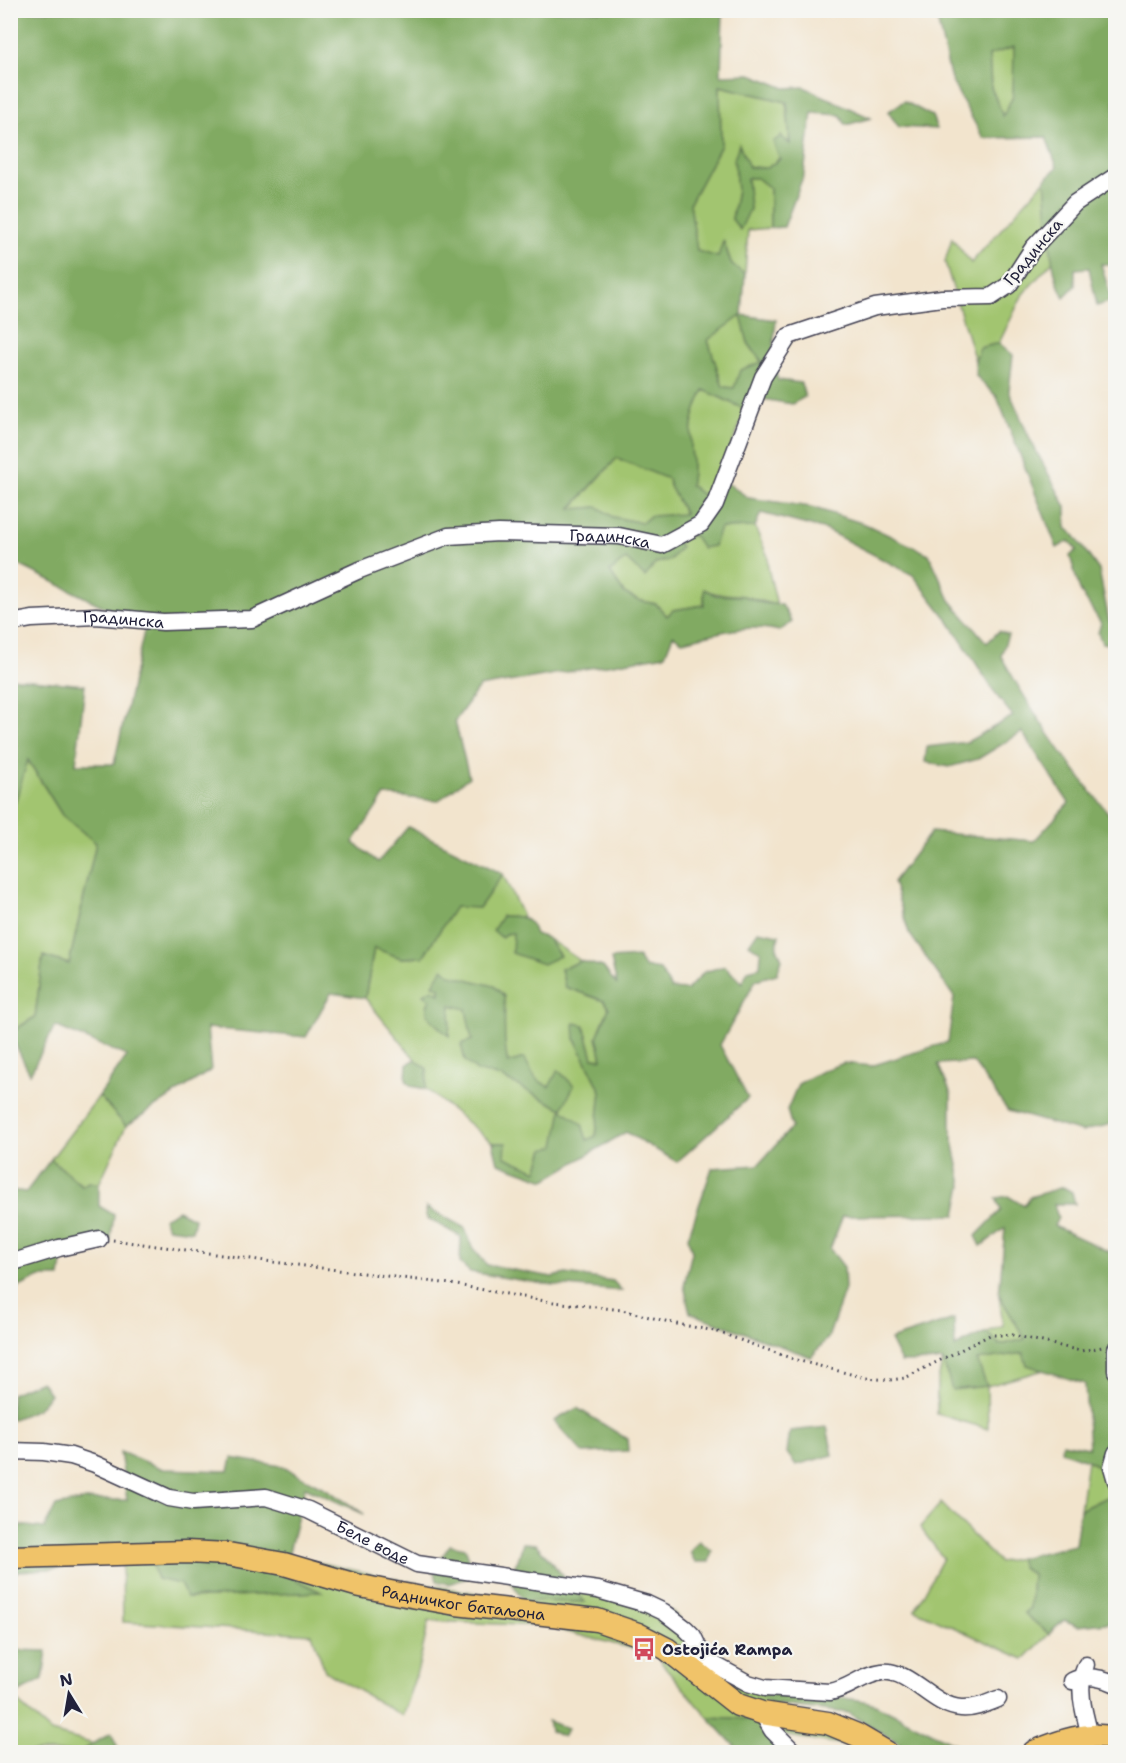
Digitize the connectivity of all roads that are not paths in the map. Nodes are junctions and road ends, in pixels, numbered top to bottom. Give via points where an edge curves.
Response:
1 (1116, 176) edge
2 (10, 623) edge
3 (99, 1239) road end
4 (10, 1263) edge
5 (1110, 1348) edge
6 (1116, 1371) edge
7 (10, 1451) edge
8 (1116, 1452) edge
9 (1116, 1481) edge
10 (10, 1557) edge
11 (701, 1666) junction
12 (1116, 1684) edge
13 (998, 1699) dead end
14 (762, 1713) junction
15 (1090, 1735) junction
16 (1116, 1738) edge
17 (794, 1752) edge
18 (886, 1752) edge
19 (1034, 1752) edge

1 - 2 street, Градинска via 1076,203 1033,248 1009,285 991,297 942,298 876,307 789,336 763,376 716,504 701,524 662,546 619,536 448,536 357,571 252,619 163,622 96,616
3 - 4 street
5 - 6 street
7 - 11 street, Беле воде via 79,1459 169,1498 193,1502 266,1497 308,1510 417,1564 598,1590 647,1604 664,1612 693,1636
8 - 9 street via 1112,1467
10 - 11 main road, Радничког батаљона via 186,1552 241,1556 400,1594 597,1620 631,1631
11 - 13 street via 765,1688 830,1692 883,1672 900,1674 939,1702 961,1708 978,1707
11 - 14 main road, Радничког батаљона via 729,1699
12 - 15 street via 1079,1674
14 - 17 street via 772,1731
14 - 18 main road, Радничког батаљона via 828,1723
15 - 16 main road
15 - 19 main road

